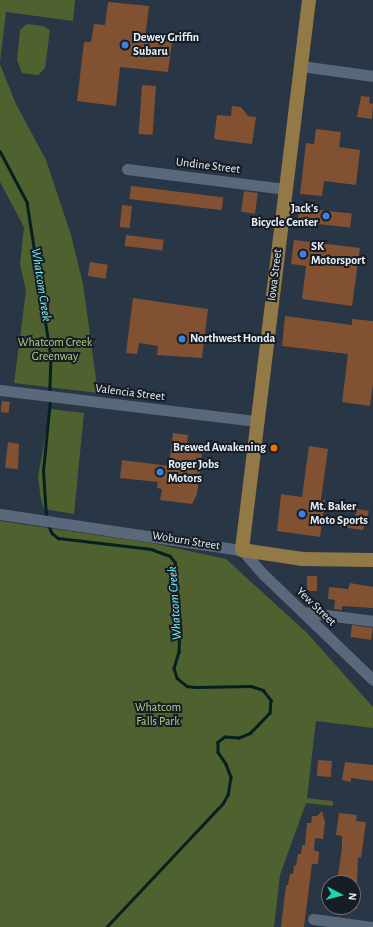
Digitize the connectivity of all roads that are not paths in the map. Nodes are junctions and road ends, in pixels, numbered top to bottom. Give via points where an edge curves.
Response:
1 (309, 0) edge
2 (301, 66) junction
3 (373, 76) edge
4 (127, 169) dead end
5 (286, 188) junction
6 (0, 390) edge
7 (258, 421) junction
8 (0, 514) edge
9 (242, 550) junction
10 (371, 557) edge
11 (303, 612) junction
12 (373, 621) edge
13 (373, 680) edge
14 (313, 918) dead end
15 (372, 927) edge

1 - 2 main road, Iowa Street
2 - 3 street
2 - 5 main road, Iowa Street
4 - 5 street, Undine Street
5 - 7 main road, Iowa Street
6 - 7 street, Valencia Street
7 - 9 main road, Iowa Street
8 - 9 street, Woburn Street
9 - 10 main road, Woburn Street via 302,559
9 - 11 street, Yew Street
11 - 12 street
11 - 13 street, Yew Street
14 - 15 street

